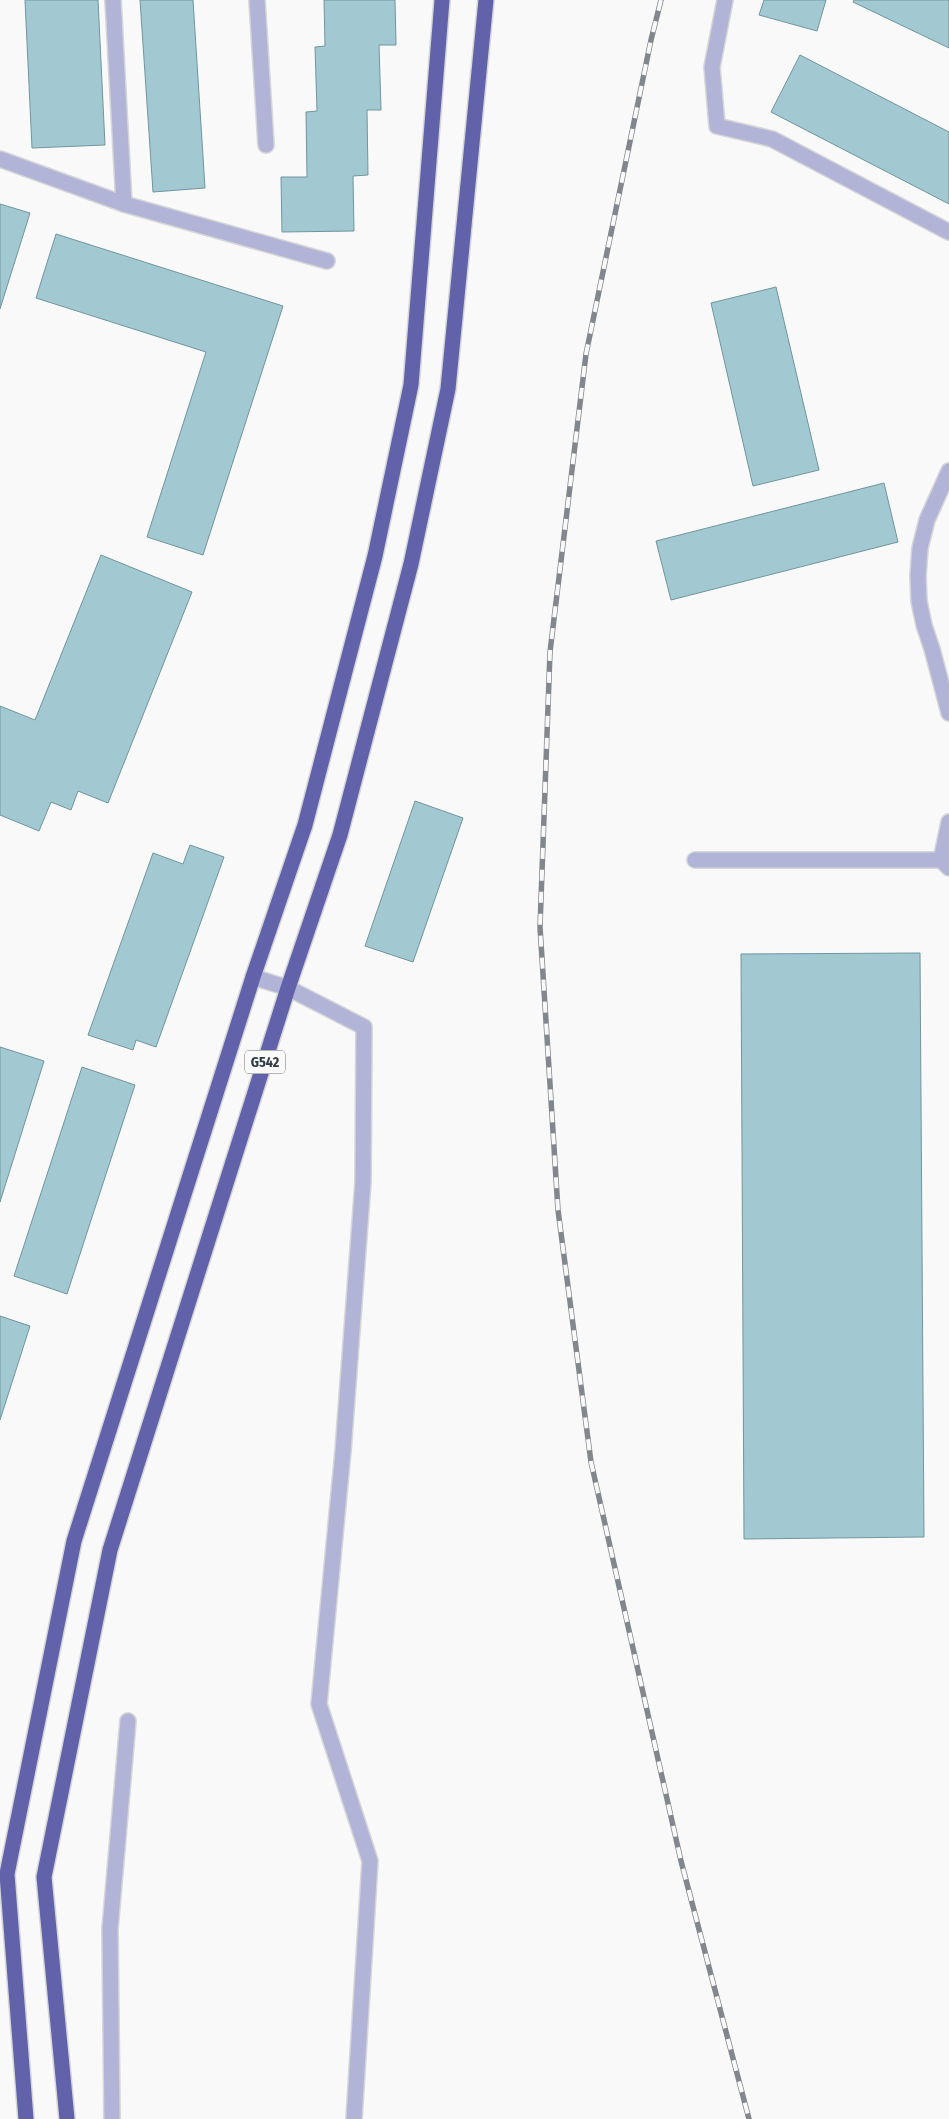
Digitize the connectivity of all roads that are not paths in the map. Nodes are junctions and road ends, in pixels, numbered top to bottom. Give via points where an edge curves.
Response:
1 (113, 0) edge
2 (257, 0) edge
3 (442, 0) edge
4 (486, 0) edge
5 (725, 0) edge
6 (266, 145) dead end
7 (0, 159) edge
8 (124, 204) junction
9 (949, 232) edge
10 (327, 261) dead end
11 (949, 472) edge
12 (949, 713) edge
13 (949, 822) edge
14 (695, 860) dead end
15 (945, 864) edge
16 (253, 977) junction
17 (288, 988) junction
18 (128, 1721) dead end
19 (26, 2119) edge
20 (67, 2119) edge
21 (112, 2119) edge
22 (354, 2119) edge

1 - 8 street
2 - 6 street
3 - 16 highway, G542 via 411,385 375,556 305,824
4 - 17 highway, G542 via 448,389 411,564 340,835
5 - 9 street via 712,67 717,126 772,139
7 - 8 street
8 - 10 street
11 - 12 street via 927,520 918,576 924,625
13 - 15 street
14 - 15 street
16 - 17 street
16 - 19 highway, G542 via 74,1541 7,1874
17 - 20 highway, G542 via 110,1550 44,1877
17 - 22 street via 364,1027 363,1182 343,1451 319,1704 370,1861
18 - 21 street via 110,1930

